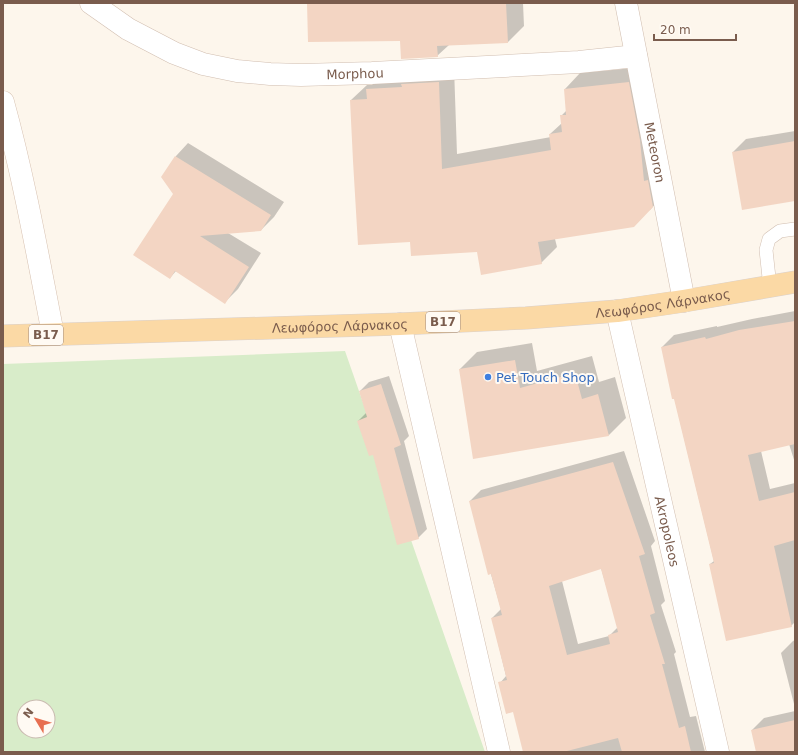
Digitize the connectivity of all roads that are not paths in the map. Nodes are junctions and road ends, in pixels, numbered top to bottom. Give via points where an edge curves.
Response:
1 (91, 3) edge
2 (626, 3) edge
3 (636, 56) junction
4 (3, 102) edge
5 (795, 229) edge
6 (795, 282) edge
7 (770, 287) junction
8 (684, 301) junction
9 (617, 310) junction
10 (400, 324) junction
11 (52, 334) junction
12 (3, 336) edge
13 (499, 752) edge
14 (718, 752) edge

1 - 3 street, Morphou via 128,29 174,53 203,64 237,71 301,75 372,73 579,62
2 - 3 street, Meteoron
3 - 8 street, Meteoron
4 - 11 street via 34,237
5 - 7 lane via 780,231 769,239 766,250
6 - 7 main road, Λεωφόρος Λάρνακος / B17
7 - 8 main road, Λεωφόρος Λάρνακος / B17
8 - 9 main road, Λεωφόρος Λάρνακος / B17
9 - 10 main road, Λεωφόρος Λάρνακος / B17 via 526,318
9 - 14 street, Akropoleos
10 - 11 main road, Λεωφόρος Λάρνακος / B17
10 - 13 street
11 - 12 main road, Λεωφόρος Λάρνακος / B17

